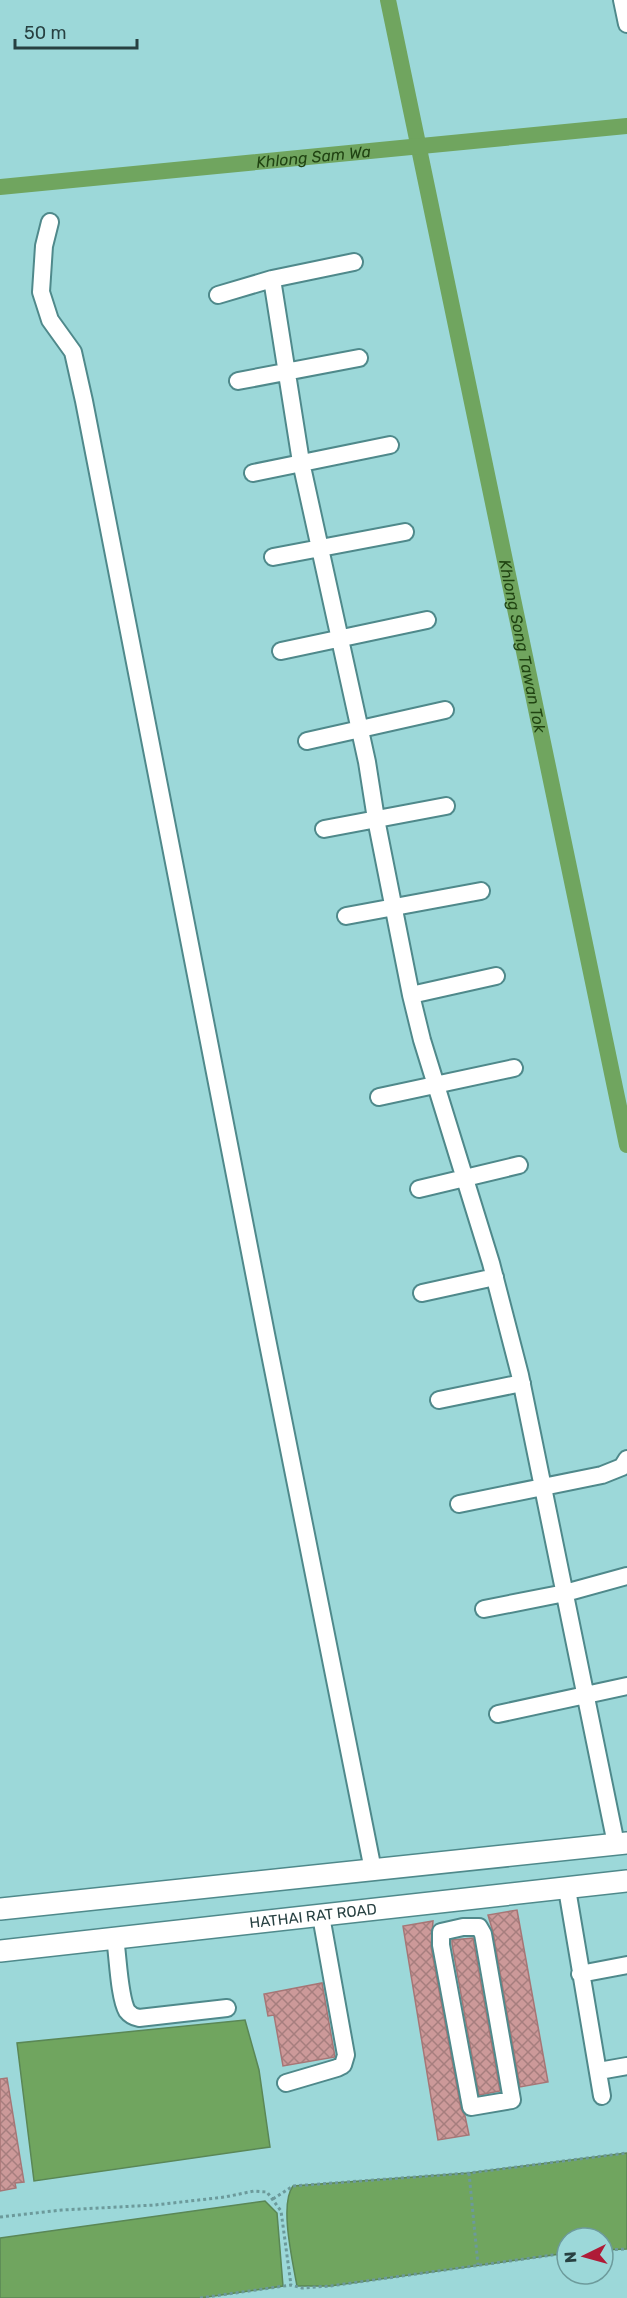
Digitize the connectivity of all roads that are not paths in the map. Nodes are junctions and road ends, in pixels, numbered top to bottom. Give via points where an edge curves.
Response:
1 (622, 0) edge
2 (627, 24) edge
3 (50, 222) dead end
4 (354, 262) dead end
5 (272, 279) junction
6 (218, 295) dead end
7 (359, 358) dead end
8 (288, 372) junction
9 (238, 381) dead end
10 (390, 445) dead end
11 (301, 462) junction
12 (253, 473) dead end
13 (405, 532) dead end
14 (321, 548) junction
15 (273, 557) dead end
16 (426, 620) dead end
17 (340, 639) junction
18 (281, 651) dead end
19 (445, 710) dead end
20 (359, 727) junction
21 (307, 741) dead end
22 (446, 806) dead end
23 (376, 819) junction
24 (324, 829) dead end
25 (481, 891) dead end
26 (394, 906) junction
27 (346, 916) dead end
28 (496, 976) dead end
29 (411, 995) junction
30 (514, 1068) dead end
31 (435, 1085) junction
32 (379, 1097) dead end
33 (519, 1165) dead end
34 (465, 1178) junction
35 (419, 1189) dead end
36 (495, 1278) junction
37 (422, 1293) dead end
38 (522, 1383) junction
39 (439, 1400) dead end
40 (627, 1459) edge
41 (543, 1487) junction
42 (459, 1504) dead end
43 (627, 1576) edge
44 (565, 1593) junction
45 (484, 1609) dead end
46 (627, 1686) edge
47 (586, 1695) junction
48 (498, 1714) dead end
49 (622, 1843) edge
50 (373, 1870) junction
51 (627, 1881) edge
52 (567, 1889) junction
53 (446, 1902) junction
54 (0, 1909) edge
55 (321, 1916) junction
56 (450, 1929) junction
57 (115, 1938) junction
58 (0, 1951) edge
59 (627, 1965) edge
60 (580, 1974) junction
61 (227, 2008) dead end
62 (627, 2066) edge
63 (598, 2072) junction
64 (286, 2083) dead end
65 (602, 2096) dead end

1 - 2 street
3 - 50 street via 41,292 50,320 73,352 84,401
4 - 5 street
5 - 6 street
5 - 8 street
7 - 8 street
8 - 9 street
8 - 11 street
10 - 11 street
11 - 12 street
11 - 14 street
13 - 14 street
14 - 15 street
14 - 17 street
16 - 17 street
17 - 18 street
17 - 20 street
19 - 20 street
20 - 21 street
20 - 23 street
22 - 23 street
23 - 24 street
23 - 26 street
25 - 26 street
26 - 27 street
26 - 29 street
28 - 29 street
29 - 31 street
30 - 31 street
31 - 32 street
31 - 34 street
33 - 34 street
34 - 35 street
34 - 36 street
36 - 37 street
36 - 38 street
38 - 39 street
38 - 41 street
40 - 41 street via 622,1467 602,1475
41 - 42 street
41 - 44 street
43 - 44 street
44 - 45 street
44 - 47 street
46 - 47 street
47 - 48 street
47 - 49 street
49 - 50 main road
50 - 54 main road
51 - 52 main road, HATHAI RAT ROAD
52 - 53 main road, HATHAI RAT ROAD
52 - 60 street
53 - 55 main road, HATHAI RAT ROAD
53 - 56 street
55 - 57 main road, HATHAI RAT ROAD
55 - 64 street via 346,2055 343,2065 337,2068
56 - 56 street via 479,1927 483,1934 513,2100 471,2107 441,1945 441,1932
57 - 58 main road, HATHAI RAT ROAD
57 - 61 street via 123,2000 133,2016
59 - 60 street
60 - 63 street
62 - 63 street
63 - 65 street

